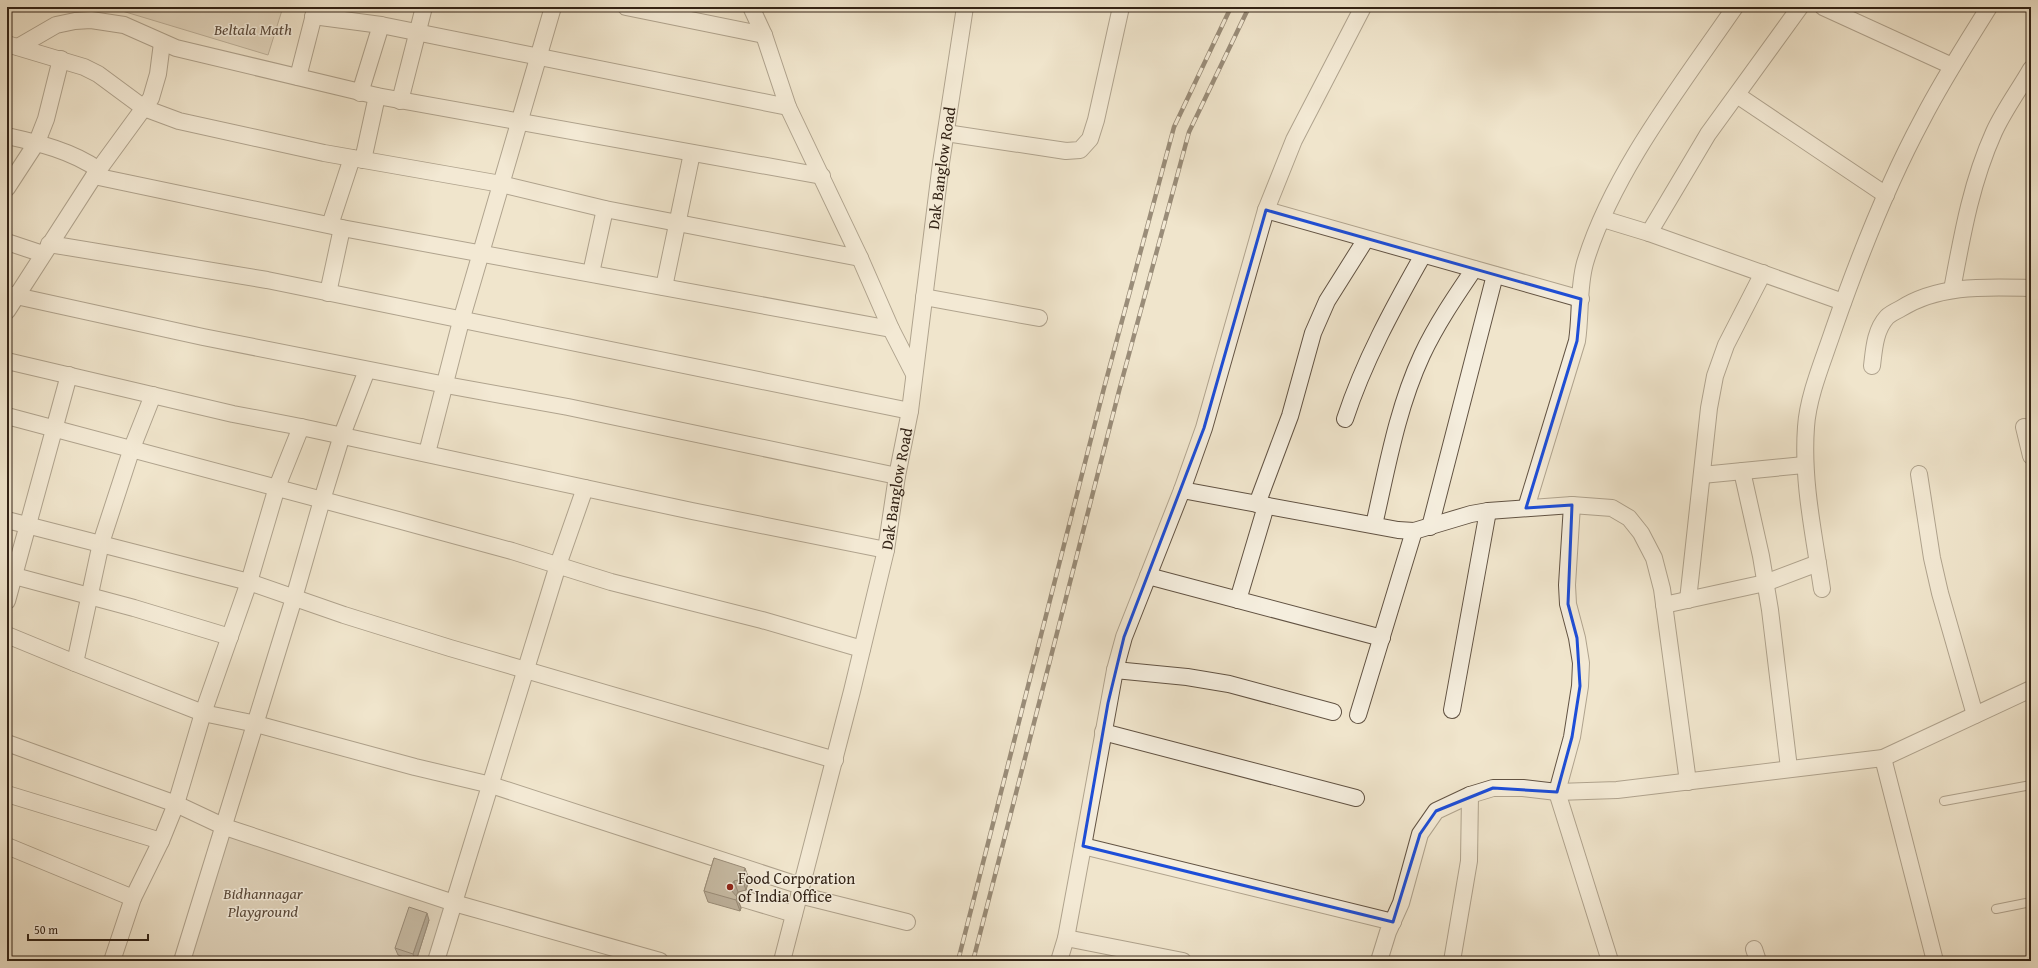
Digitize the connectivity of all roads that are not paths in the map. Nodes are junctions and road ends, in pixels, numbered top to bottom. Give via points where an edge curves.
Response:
1 (424, 7) edge
2 (553, 7) edge
3 (626, 7) edge
4 (751, 7) edge
5 (965, 7) edge
6 (1121, 7) edge
7 (1363, 7) edge
8 (1735, 7) edge
9 (1800, 7) edge
10 (1823, 7) edge
11 (1989, 7) edge
12 (315, 11) edge
13 (381, 25) junction
14 (418, 33) junction
15 (764, 35) junction
16 (162, 43) junction
17 (12, 45) edge
18 (540, 55) junction
19 (61, 59) junction
20 (1952, 66) junction
21 (2031, 69) edge
22 (298, 77) junction
23 (360, 93) junction
24 (1737, 95) junction
25 (377, 96) junction
26 (400, 101) junction
27 (788, 107) junction
28 (144, 108) junction
29 (518, 122) junction
30 (946, 133) junction
31 (7, 136) edge
32 (37, 142) junction
33 (692, 153) junction
34 (358, 159) junction
35 (96, 173) junction
36 (822, 176) junction
37 (501, 184) junction
38 (7, 188) edge
39 (1886, 195) junction
40 (606, 209) junction
41 (1266, 210) junction
42 (1603, 219) junction
43 (678, 223) junction
44 (336, 227) junction
45 (1649, 233) junction
46 (1366, 239) junction
47 (7, 242) edge
48 (46, 249) junction
49 (482, 253) junction
50 (1423, 255) junction
51 (860, 258) junction
52 (1474, 269) junction
53 (590, 273) junction
54 (1763, 273) junction
55 (1495, 275) junction
56 (664, 287) junction
57 (2031, 288) edge
58 (1952, 290) junction
59 (328, 293) junction
60 (12, 295) edge
61 (924, 296) junction
62 (1581, 300) junction
63 (1843, 302) junction
64 (7, 311) edge
65 (1039, 318) dead end
66 (461, 321) junction
67 (891, 330) junction
68 (7, 361) edge
69 (1872, 366) dead end
70 (367, 370) junction
71 (914, 374) junction
72 (69, 375) junction
73 (446, 385) junction
74 (153, 395) junction
75 (910, 411) junction
76 (7, 416) edge
77 (1346, 419) dead end
78 (301, 427) junction
79 (2024, 427) dead end
80 (55, 428) junction
81 (342, 435) junction
82 (132, 448) junction
83 (427, 453) junction
84 (2031, 456) edge
85 (1804, 465) junction
86 (1742, 471) junction
87 (1918, 474) dead end
88 (1702, 475) junction
89 (897, 476) junction
90 (277, 487) junction
91 (585, 488) junction
92 (1182, 490) junction
93 (322, 500) junction
94 (1261, 505) junction
95 (1572, 505) junction
96 (1526, 508) junction
97 (1488, 511) junction
98 (7, 520) edge
99 (28, 524) junction
100 (1374, 526) junction
101 (1430, 527) junction
102 (1414, 531) junction
103 (101, 544) junction
104 (886, 550) junction
105 (1818, 562) junction
106 (558, 565) junction
107 (11, 575) edge
108 (1148, 576) junction
109 (249, 582) junction
110 (1765, 583) junction
111 (1822, 589) dead end
112 (89, 596) junction
113 (294, 598) junction
114 (1238, 600) junction
115 (1688, 600) junction
116 (7, 601) edge
117 (1664, 605) junction
118 (7, 635) edge
119 (230, 637) junction
120 (1382, 638) junction
121 (862, 648) junction
122 (75, 663) junction
123 (526, 670) junction
124 (1114, 670) junction
125 (2031, 689) edge
126 (1452, 710) dead end
127 (1333, 712) dead end
128 (203, 713) junction
129 (1975, 715) junction
130 (1358, 716) dead end
131 (256, 724) junction
132 (1103, 732) junction
133 (7, 743) edge
134 (1883, 758) junction
135 (835, 760) junction
136 (1789, 768) junction
137 (1688, 782) junction
138 (490, 785) junction
139 (2031, 785) edge
140 (1557, 792) junction
141 (7, 794) edge
142 (1470, 795) junction
143 (1356, 798) dead end
144 (1944, 801) dead end
145 (176, 804) junction
146 (225, 827) junction
147 (161, 841) junction
148 (7, 846) edge
149 (1083, 846) junction
150 (800, 891) junction
151 (133, 898) junction
152 (744, 899) dead end
153 (2031, 902) edge
154 (454, 903) junction
155 (1996, 909) dead end
156 (794, 914) junction
157 (907, 922) dead end
158 (1393, 922) junction
159 (1066, 938) junction
160 (112, 961) edge
161 (182, 961) edge
162 (436, 961) edge
163 (660, 961) edge
164 (782, 961) edge
165 (1059, 961) edge
166 (1183, 961) edge
167 (1379, 961) edge
168 (1452, 961) edge
169 (1610, 961) edge
170 (1934, 961) edge

1 - 14 street
2 - 18 street
3 - 15 street
4 - 15 street
5 - 30 street, Dak Banglow Road
6 - 30 street via 1096,120 1090,140 1080,150 1066,151
7 - 41 street via 1294,140
8 - 42 street via 1629,166
9 - 24 street
10 - 20 street
11 - 20 street
12 - 13 street
12 - 22 street
13 - 14 street
13 - 23 street
14 - 18 street
14 - 26 street
15 - 27 street
16 - 17 street via 124,25 91,20 56,25
16 - 22 street
16 - 28 street via 155,87
17 - 19 street
18 - 27 street
18 - 29 street
19 - 28 street via 74,62 98,74
19 - 32 street via 48,113
20 - 39 street via 1922,120
21 - 58 street via 1994,131 1982,162 1965,216
22 - 23 street
23 - 25 street
24 - 39 street
24 - 45 street via 1696,151
25 - 26 street
25 - 34 street
26 - 29 street
27 - 36 street
28 - 34 street via 179,121 212,129
28 - 35 street
29 - 33 street
29 - 37 street
30 - 61 street, Dak Banglow Road
31 - 32 street
32 - 35 street via 82,158
32 - 38 street
33 - 36 street
33 - 43 street
34 - 37 street
34 - 44 street
35 - 44 street
35 - 48 street
36 - 51 street
37 - 40 street
37 - 49 street
39 - 63 street
40 - 43 street
40 - 53 street
41 - 46 street
41 - 92 street via 1204,428
42 - 45 street
42 - 62 street via 1585,263
43 - 51 street
43 - 56 street
44 - 49 street
44 - 59 street
45 - 54 street
46 - 50 street
46 - 94 street via 1327,301 1313,333 1290,416
47 - 48 street
48 - 59 street via 267,280
48 - 60 street
49 - 53 street
49 - 66 street
50 - 52 street
50 - 77 street via 1366,364
51 - 67 street
52 - 55 street
52 - 100 street via 1440,321 1412,380 1401,410
53 - 56 street
54 - 63 street
54 - 88 street via 1726,345 1715,376
55 - 62 street
55 - 101 street
56 - 67 street
57 - 58 street via 1985,287
58 - 69 street via 1908,304 1887,317 1876,337
59 - 66 street
60 - 64 street
60 - 70 street
61 - 65 street
61 - 71 street, Dak Banglow Road
62 - 96 street via 1577,341
63 - 85 street via 1817,378 1806,425
66 - 73 street
66 - 75 street
67 - 71 street
68 - 72 street
70 - 73 street
70 - 81 street
71 - 75 street, Dak Banglow Road
72 - 74 street
72 - 80 street
73 - 83 street
73 - 89 street via 568,407
74 - 78 street
74 - 82 street
75 - 89 street, Dak Banglow Road
76 - 80 street
78 - 81 street
78 - 90 street
79 - 84 street
80 - 82 street
80 - 99 street
81 - 83 street
81 - 93 street
82 - 90 street
82 - 103 street
83 - 91 street
85 - 86 street
85 - 105 street
86 - 88 street
86 - 110 street
87 - 129 street via 1935,572
88 - 115 street
89 - 104 street, Dak Banglow Road
90 - 93 street
90 - 109 street
91 - 104 street
91 - 106 street
92 - 94 street
92 - 108 street
93 - 106 street
93 - 113 street
94 - 100 street
94 - 114 street
95 - 96 street
95 - 117 street via 1612,508 1629,518 1641,533 1654,558
95 - 140 street via 1567,598 1581,663 1580,686 1572,737
96 - 97 street
97 - 101 street
97 - 126 street
98 - 99 street
99 - 103 street
99 - 107 street
100 - 102 street
101 - 102 street
102 - 120 street
103 - 109 street
103 - 112 street
104 - 121 street, Dak Banglow Road
105 - 110 street
105 - 111 street
106 - 121 street via 611,582
106 - 123 street
107 - 112 street
107 - 116 street
108 - 114 street
108 - 124 street
109 - 113 street
109 - 119 street
110 - 115 street
110 - 136 street
112 - 119 street
112 - 122 street
113 - 123 street
113 - 131 street
114 - 120 street
115 - 117 street
117 - 137 street
118 - 122 street
119 - 128 street
120 - 130 street
121 - 135 street, Dak Banglow Road
122 - 128 street
123 - 135 street
123 - 138 street
124 - 127 street via 1222,683
124 - 132 street
125 - 129 street
128 - 131 street
128 - 145 street
129 - 134 street
131 - 138 street
131 - 146 street
132 - 143 street
132 - 149 street
133 - 145 street
134 - 136 street
134 - 170 street
135 - 150 street, Dak Banglow Road
136 - 137 street
137 - 140 street via 1617,790
138 - 150 street
138 - 154 street
139 - 144 lane
140 - 142 street via 1493,788
140 - 169 street
141 - 147 street
142 - 158 street via 1436,811 1420,834 1401,903
142 - 168 street via 1469,861
145 - 146 street
145 - 147 street
146 - 154 street
146 - 161 street
147 - 151 street
148 - 151 street
149 - 158 street
149 - 159 street
150 - 156 street, Dak Banglow Road
150 - 157 street
151 - 160 street
152 - 156 street
153 - 155 lane
154 - 162 street
154 - 163 street
156 - 164 street, Dak Banglow Road
158 - 167 street
159 - 165 street
159 - 166 street

